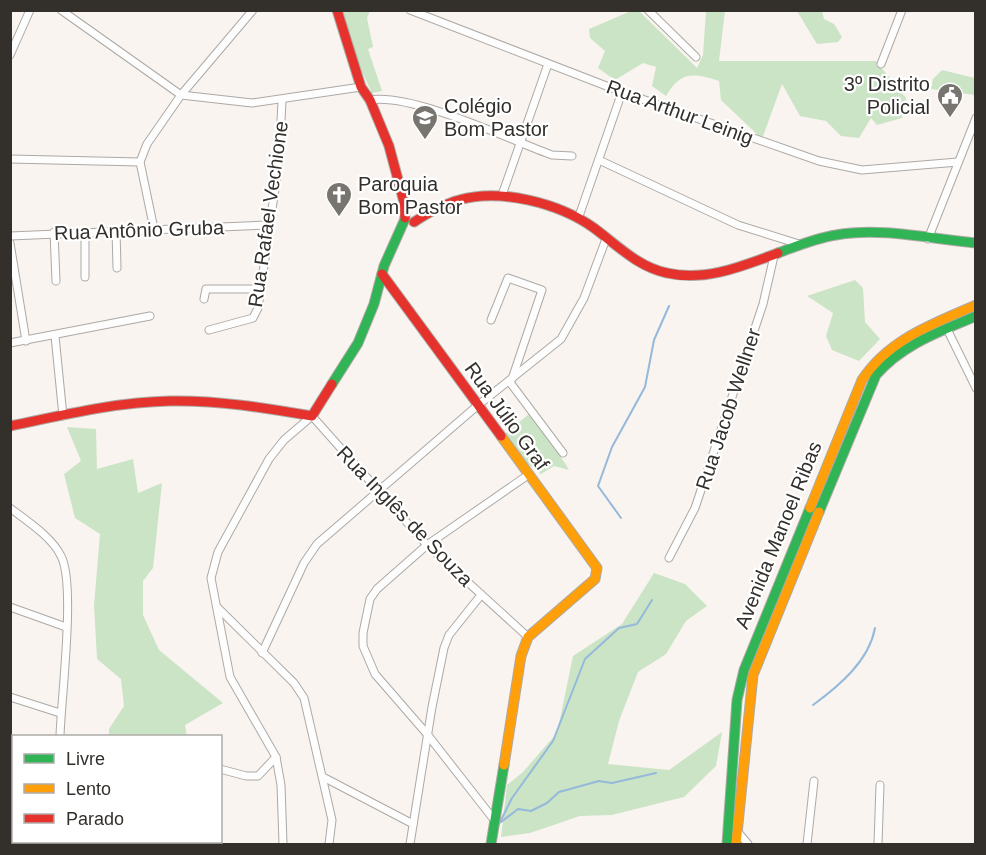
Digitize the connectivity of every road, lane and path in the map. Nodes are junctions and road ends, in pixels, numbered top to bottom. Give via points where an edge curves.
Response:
1 (25, 10) edge
2 (30, 10) edge
3 (61, 10) edge
4 (253, 10) edge
5 (337, 10) edge
6 (410, 10) edge
7 (648, 10) edge
8 (902, 10) edge
9 (18, 37) junction
10 (10, 56) edge
11 (696, 57) dead end
12 (548, 64) junction
13 (881, 64) dead end
14 (361, 87) junction
15 (622, 92) junction
16 (181, 95) junction
17 (370, 100) junction
18 (282, 101) junction
19 (975, 118) edge
20 (519, 143) junction
21 (572, 156) dead end
22 (10, 159) edge
23 (599, 160) junction
24 (141, 162) junction
25 (958, 162) junction
26 (502, 195) junction
27 (410, 218) junction
28 (578, 219) junction
29 (268, 225) junction
30 (154, 229) junction
31 (116, 230) junction
32 (85, 231) junction
33 (54, 232) junction
34 (10, 236) edge
35 (606, 239) junction
36 (928, 239) junction
37 (10, 243) edge
38 (975, 243) edge
39 (802, 245) junction
40 (774, 256) junction
41 (117, 268) dead end
42 (382, 274) junction
43 (85, 277) dead end
44 (56, 281) dead end
45 (261, 289) junction
46 (204, 299) dead end
47 (975, 305) edge
48 (150, 316) dead end
49 (975, 316) edge
50 (491, 320) dead end
51 (947, 329) junction
52 (208, 330) dead end
53 (56, 336) junction
54 (26, 341) junction
55 (10, 343) edge
56 (511, 380) junction
57 (975, 388) edge
58 (477, 406) junction
59 (63, 416) junction
60 (312, 416) junction
61 (10, 426) edge
62 (563, 453) dead end
63 (829, 471) junction
64 (528, 475) junction
65 (378, 492) junction
66 (819, 495) junction
67 (10, 508) edge
68 (427, 545) junction
69 (669, 558) dead end
70 (481, 595) junction
71 (216, 606) junction
72 (10, 607) edge
73 (66, 627) junction
74 (758, 633) junction
75 (528, 637) junction
76 (761, 651) junction
77 (262, 653) junction
78 (10, 697) edge
79 (60, 713) junction
80 (427, 734) junction
81 (60, 735) edge
82 (276, 758) junction
83 (222, 770) edge
84 (323, 777) junction
85 (814, 781) dead end
86 (880, 785) dead end
87 (729, 814) junction
88 (495, 821) junction
89 (413, 824) junction
90 (737, 831) junction
91 (283, 844) edge
92 (329, 844) edge
93 (410, 844) edge
94 (491, 844) edge
95 (727, 844) edge
96 (736, 844) edge
97 (748, 844) edge
98 (807, 844) edge
99 (878, 844) edge

1 - 9 street
2 - 9 street
3 - 16 street
4 - 16 street
5 - 14 street
6 - 12 street, Rua Arthur Leinig
7 - 11 street
8 - 13 street
9 - 10 street
12 - 15 street, Rua Arthur Leinig
12 - 20 street
14 - 17 street
14 - 18 street
15 - 23 street
15 - 25 street, Rua Arthur Leinig via 844,167 862,170
16 - 18 street via 252,103
16 - 24 street via 154,130
17 - 20 street via 386,97 418,105
17 - 27 street via 393,156
18 - 29 street, Rua Rafael Vechione via 279,160
19 - 25 street
20 - 21 street via 552,155
20 - 26 street
22 - 24 street
23 - 28 street
23 - 39 street via 738,225
24 - 30 street
25 - 36 street
26 - 27 street via 462,198
26 - 28 street
27 - 42 street
28 - 35 street
29 - 30 street, Rua Antônio Gruba
29 - 45 street, Rua Rafael Vechione
30 - 31 street, Rua Antônio Gruba
31 - 32 street, Rua Antônio Gruba
31 - 41 street
32 - 33 street, Rua Antônio Gruba
32 - 43 street
33 - 34 street, Rua Antônio Gruba
33 - 44 street
35 - 40 street via 650,268 680,275 714,272
35 - 56 street via 584,298 561,339
36 - 38 street
36 - 39 street via 846,233
37 - 54 street
39 - 40 street
40 - 69 street, Rua Jacob Wellner via 763,304 695,508
42 - 58 street, Rua Júlio Graf
42 - 60 street via 358,343
45 - 46 street via 209,288 204,291
45 - 52 street, Rua Rafael Vechione via 253,318
47 - 63 street, Avenida Manoel Ribas via 895,344 876,358 861,380
48 - 53 street
49 - 51 street, Avenida Manoel Ribas
50 - 56 street via 508,278 542,291
51 - 57 street
51 - 63 street, Avenida Manoel Ribas via 900,351 880,368
53 - 54 street
53 - 59 street
54 - 55 street
56 - 58 street
56 - 62 street
58 - 64 street, Rua Júlio Graf
58 - 65 street
59 - 60 street via 169,401 235,404
59 - 61 street
60 - 65 street, Rua Inglês de Souza
60 - 71 street via 269,459 218,552 212,578
63 - 66 street, Avenida Manoel Ribas
64 - 68 street
64 - 75 street, Rua Júlio Graf via 597,568 595,579
65 - 68 street, Rua Inglês de Souza
65 - 77 street via 317,544 304,563
66 - 74 street, Avenida Manoel Ribas
66 - 76 street, Avenida Manoel Ribas
67 - 73 street via 62,556
68 - 70 street, Rua Inglês de Souza
68 - 80 street via 370,599 363,646 375,674
70 - 75 street, Rua Inglês de Souza
70 - 80 street via 446,641
71 - 77 street
71 - 82 street via 230,677
72 - 73 street
73 - 79 street
74 - 76 street
74 - 87 street, Avenida Manoel Ribas via 737,700
75 - 88 street via 519,667
76 - 90 street, Avenida Manoel Ribas via 748,703
77 - 84 street via 304,698
78 - 79 street
79 - 81 street
80 - 88 street
80 - 89 street
82 - 83 street via 258,776
82 - 91 street
84 - 89 street
84 - 92 street via 332,820
85 - 98 street
86 - 99 street
87 - 90 street
87 - 95 street, Avenida Manoel Ribas
88 - 94 street
89 - 93 street
90 - 96 street, Avenida Manoel Ribas
90 - 97 street

